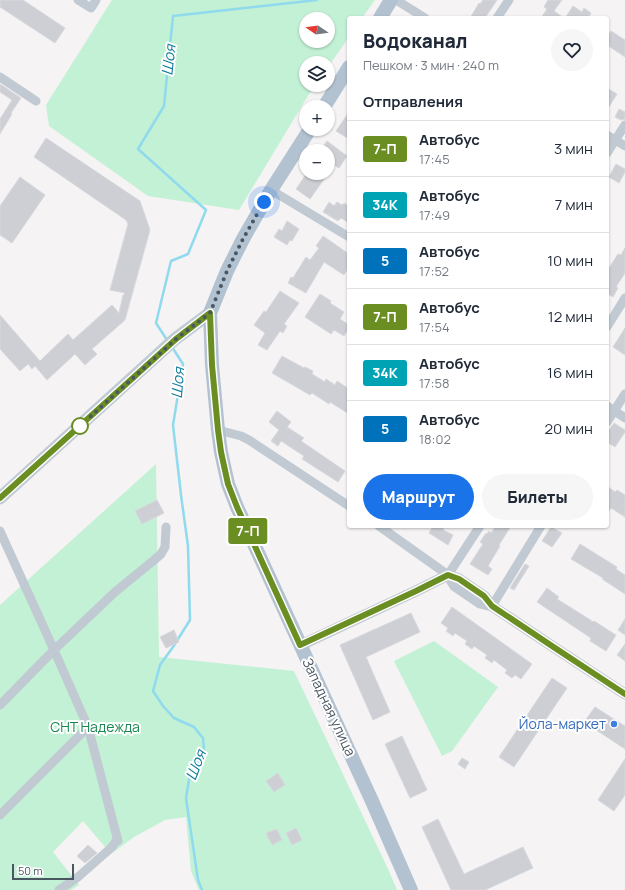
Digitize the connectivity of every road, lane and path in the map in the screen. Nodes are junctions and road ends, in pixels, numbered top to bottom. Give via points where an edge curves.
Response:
1 (78, 0) edge
2 (96, 0) edge
3 (391, 0) edge
4 (396, 0) edge
5 (509, 0) edge
6 (381, 16) edge
7 (422, 16) edge
8 (499, 16) edge
9 (347, 70) edge
10 (0, 77) edge
11 (36, 100) dead end
12 (328, 100) edge
13 (625, 125) edge
14 (306, 136) edge
15 (609, 136) edge
16 (615, 140) junction
17 (625, 146) edge
18 (609, 150) edge
19 (271, 190) junction
20 (347, 236) edge
21 (625, 298) edge
22 (210, 313) junction
23 (609, 324) edge
24 (625, 394) edge
25 (611, 408) edge
26 (625, 418) edge
27 (218, 430) junction
28 (0, 498) edge
29 (347, 505) edge
30 (166, 527) dead end
31 (382, 528) edge
32 (479, 528) edge
33 (540, 528) edge
34 (0, 531) edge
35 (448, 575) junction
36 (492, 606) junction
37 (300, 645) junction
38 (54, 650) junction
39 (625, 694) edge
40 (0, 705) edge
41 (88, 727) junction
42 (0, 814) edge
43 (59, 890) edge
44 (411, 890) edge

1 - 2 street via 91,8
3 - 6 main road
4 - 7 street
5 - 8 street
9 - 12 main road
10 - 11 street
13 - 16 street
14 - 19 main road
15 - 16 street
16 - 17 street
16 - 18 street
19 - 20 street
19 - 22 main road via 227,271
21 - 23 street
22 - 27 main road, Западная улица
22 - 28 main road via 176,339
24 - 25 street
25 - 26 street
27 - 29 street via 249,440
27 - 37 main road, Западная улица via 228,484
30 - 38 street via 161,554 115,592
31 - 35 street
32 - 35 street
33 - 36 street
34 - 38 street
35 - 36 street via 455,586 480,603
35 - 37 street
36 - 39 street
37 - 44 main road, Западная улица
38 - 40 street
38 - 41 street
41 - 42 street
41 - 43 street via 118,841 78,877

